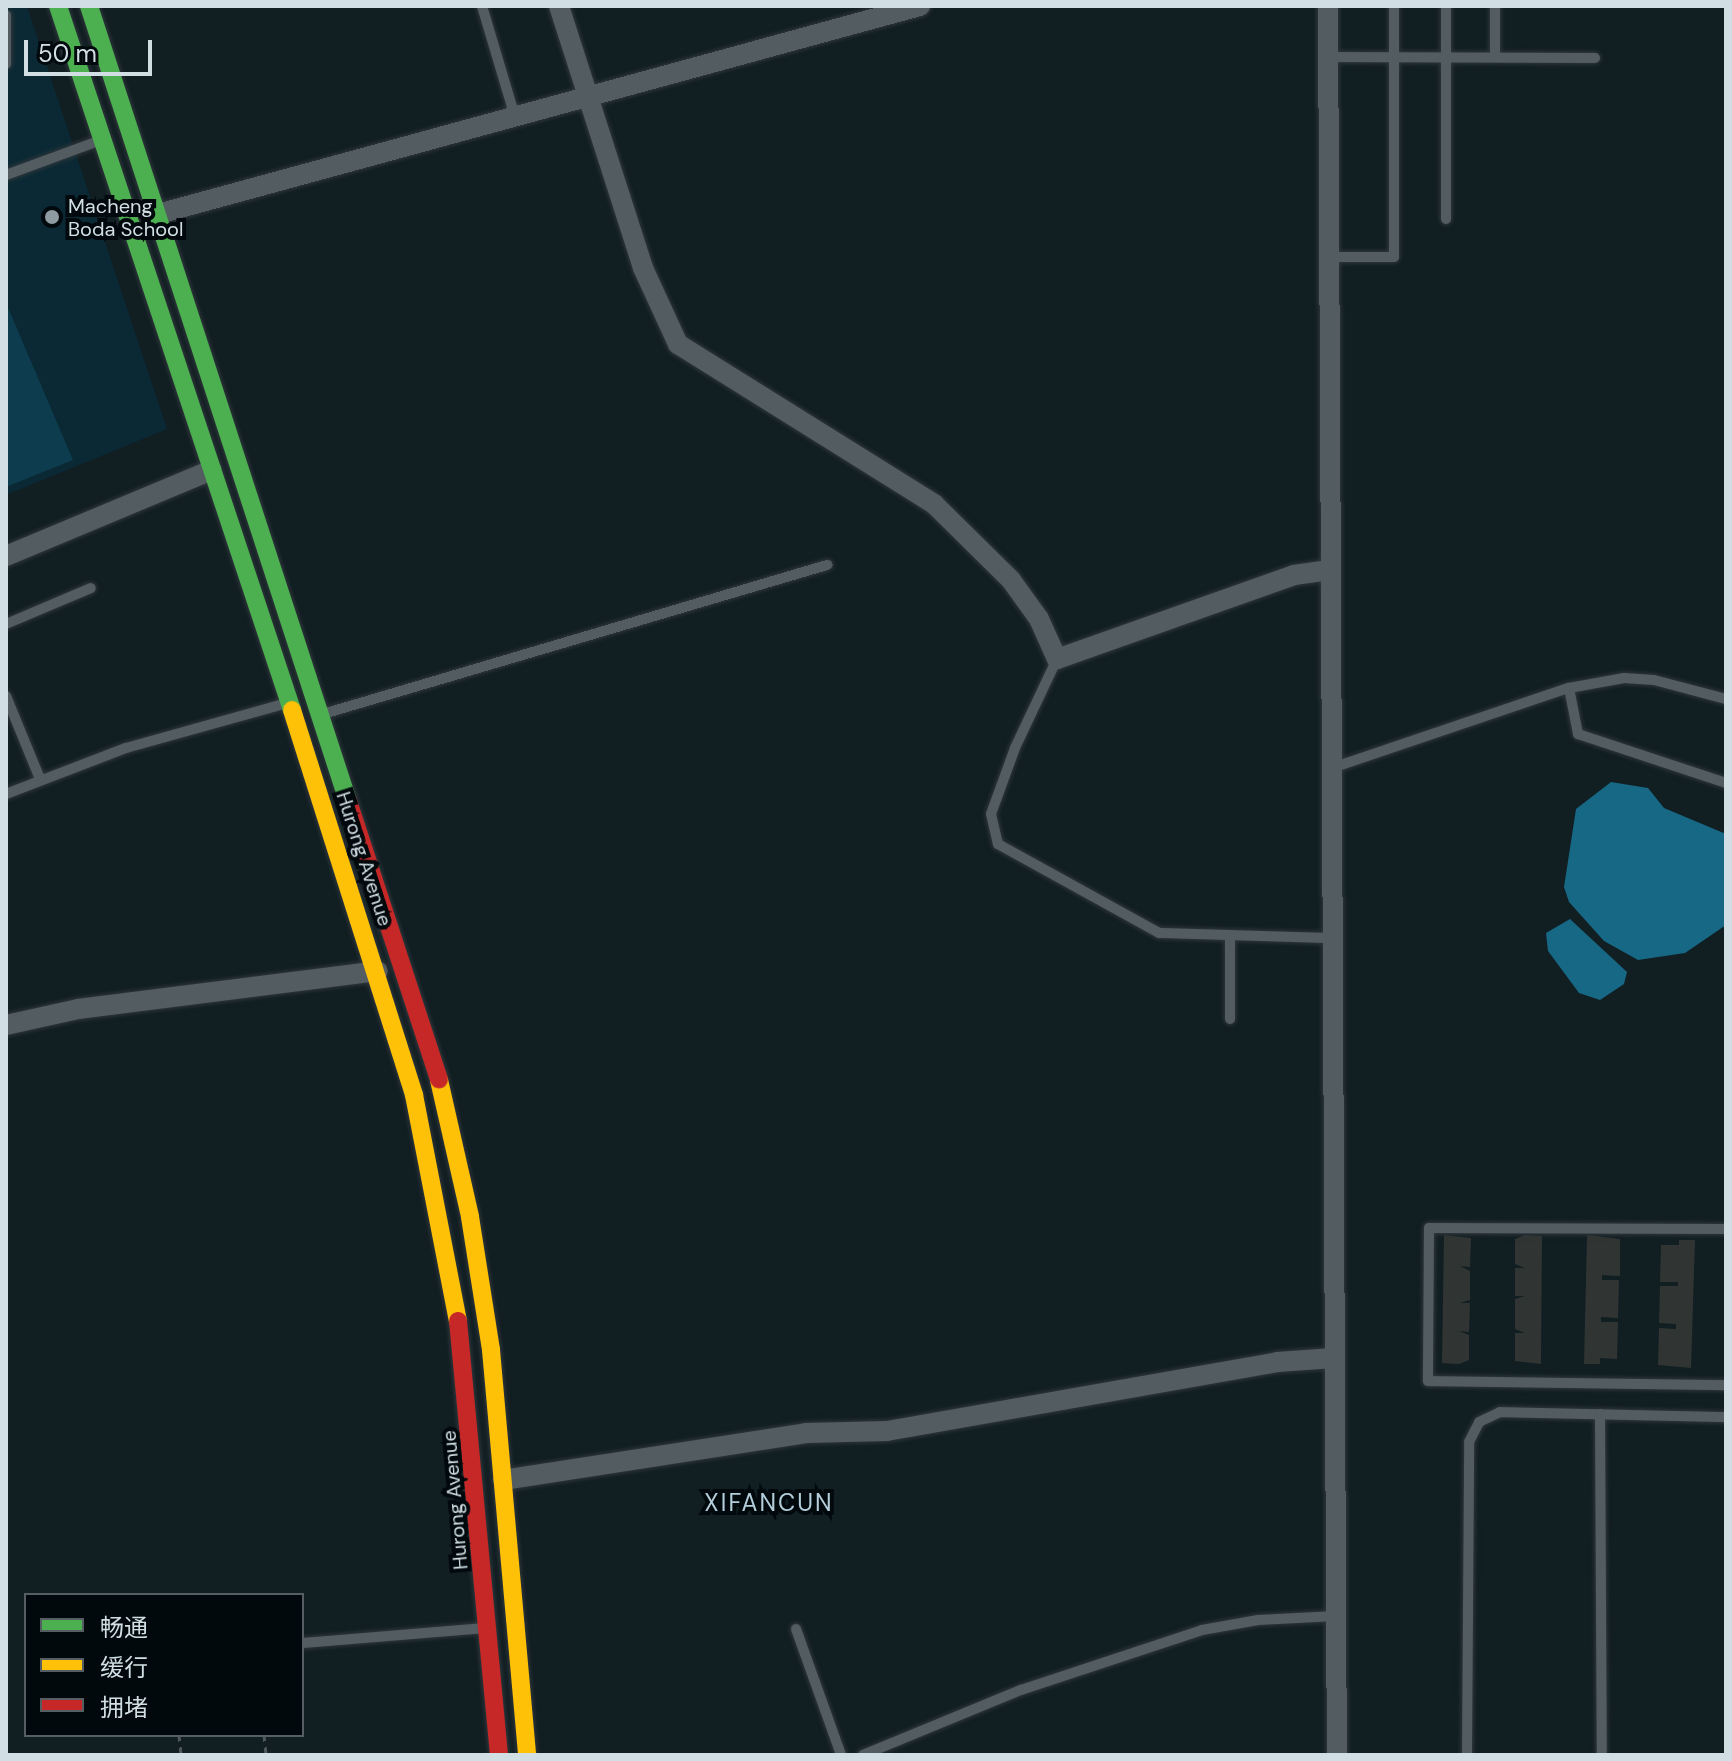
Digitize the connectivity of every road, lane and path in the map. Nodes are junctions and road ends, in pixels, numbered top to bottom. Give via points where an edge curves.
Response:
1 (58, 6) edge
2 (89, 6) edge
3 (482, 6) edge
4 (559, 6) edge
5 (920, 6) edge
6 (1328, 6) edge
7 (1394, 6) edge
8 (1446, 6) edge
9 (1495, 6) edge
10 (6, 15) edge
11 (1328, 57) junction
12 (1394, 57) junction
13 (1446, 57) junction
14 (1495, 57) junction
15 (1595, 58) dead end
16 (6, 64) edge
17 (586, 98) junction
18 (515, 117) junction
19 (103, 140) junction
20 (6, 175) edge
21 (158, 214) junction
22 (1446, 219) dead end
23 (1328, 257) junction
24 (212, 470) junction
25 (6, 556) edge
26 (827, 565) dead end
27 (1328, 570) junction
28 (91, 588) dead end
29 (6, 624) edge
30 (1057, 659) junction
31 (1569, 688) junction
32 (6, 696) edge
33 (1726, 699) edge
34 (289, 703) junction
35 (323, 714) junction
36 (1330, 768) junction
37 (40, 779) junction
38 (1726, 783) edge
39 (6, 794) edge
40 (1230, 936) junction
41 (1331, 938) junction
42 (378, 971) junction
43 (1230, 1019) dead end
44 (6, 1025) edge
45 (1726, 1229) edge
46 (1334, 1358) junction
47 (1726, 1385) edge
48 (1600, 1414) junction
49 (1726, 1417) edge
50 (503, 1480) junction
51 (1336, 1616) junction
52 (488, 1628) junction
53 (796, 1629) dead end
54 (304, 1643) edge
55 (499, 1755) edge
56 (527, 1755) edge
57 (841, 1755) edge
58 (863, 1755) edge
59 (1337, 1755) edge
60 (1467, 1755) edge
61 (1602, 1755) edge

1 - 19 main road, Hurong Avenue
2 - 21 main road, Hurong Avenue
3 - 18 lane
4 - 17 street
5 - 17 street
6 - 11 street
7 - 12 lane
8 - 13 lane
9 - 14 lane
10 - 16 lane
11 - 12 lane
11 - 23 street
12 - 13 lane
12 - 23 lane via 1394,257
13 - 14 lane
13 - 22 lane
14 - 15 lane
17 - 18 street
17 - 30 street via 643,268 678,344 934,504 1011,580 1039,619
18 - 21 street
19 - 20 lane
19 - 24 main road, Hurong Avenue
21 - 35 main road, Hurong Avenue
23 - 27 street
24 - 25 street
24 - 34 main road, Hurong Avenue
26 - 35 lane
27 - 30 street via 1294,575
27 - 36 street
28 - 29 lane
30 - 40 lane via 991,814 998,844 1159,933
31 - 33 lane via 1624,678 1654,680
31 - 36 lane
31 - 38 lane via 1578,734
32 - 37 lane
34 - 37 lane via 152,740
34 - 42 main road, Hurong Avenue
35 - 50 main road, Hurong Avenue via 424,1025 456,1152 489,1337
36 - 41 street
37 - 39 lane
40 - 41 lane
40 - 43 lane
41 - 46 street
42 - 44 street via 78,1009
42 - 52 main road, Hurong Avenue via 426,1145 454,1288
45 - 47 lane via 1429,1228 1428,1381
46 - 50 street via 1277,1362 887,1431 806,1433
46 - 51 street
48 - 49 lane
48 - 60 lane via 1500,1412 1484,1418 1470,1434
48 - 61 lane
50 - 56 main road, Hurong Avenue
51 - 58 lane via 1258,1620 1202,1630 1021,1690
51 - 59 street
52 - 54 lane
52 - 55 main road, Hurong Avenue
53 - 57 lane

